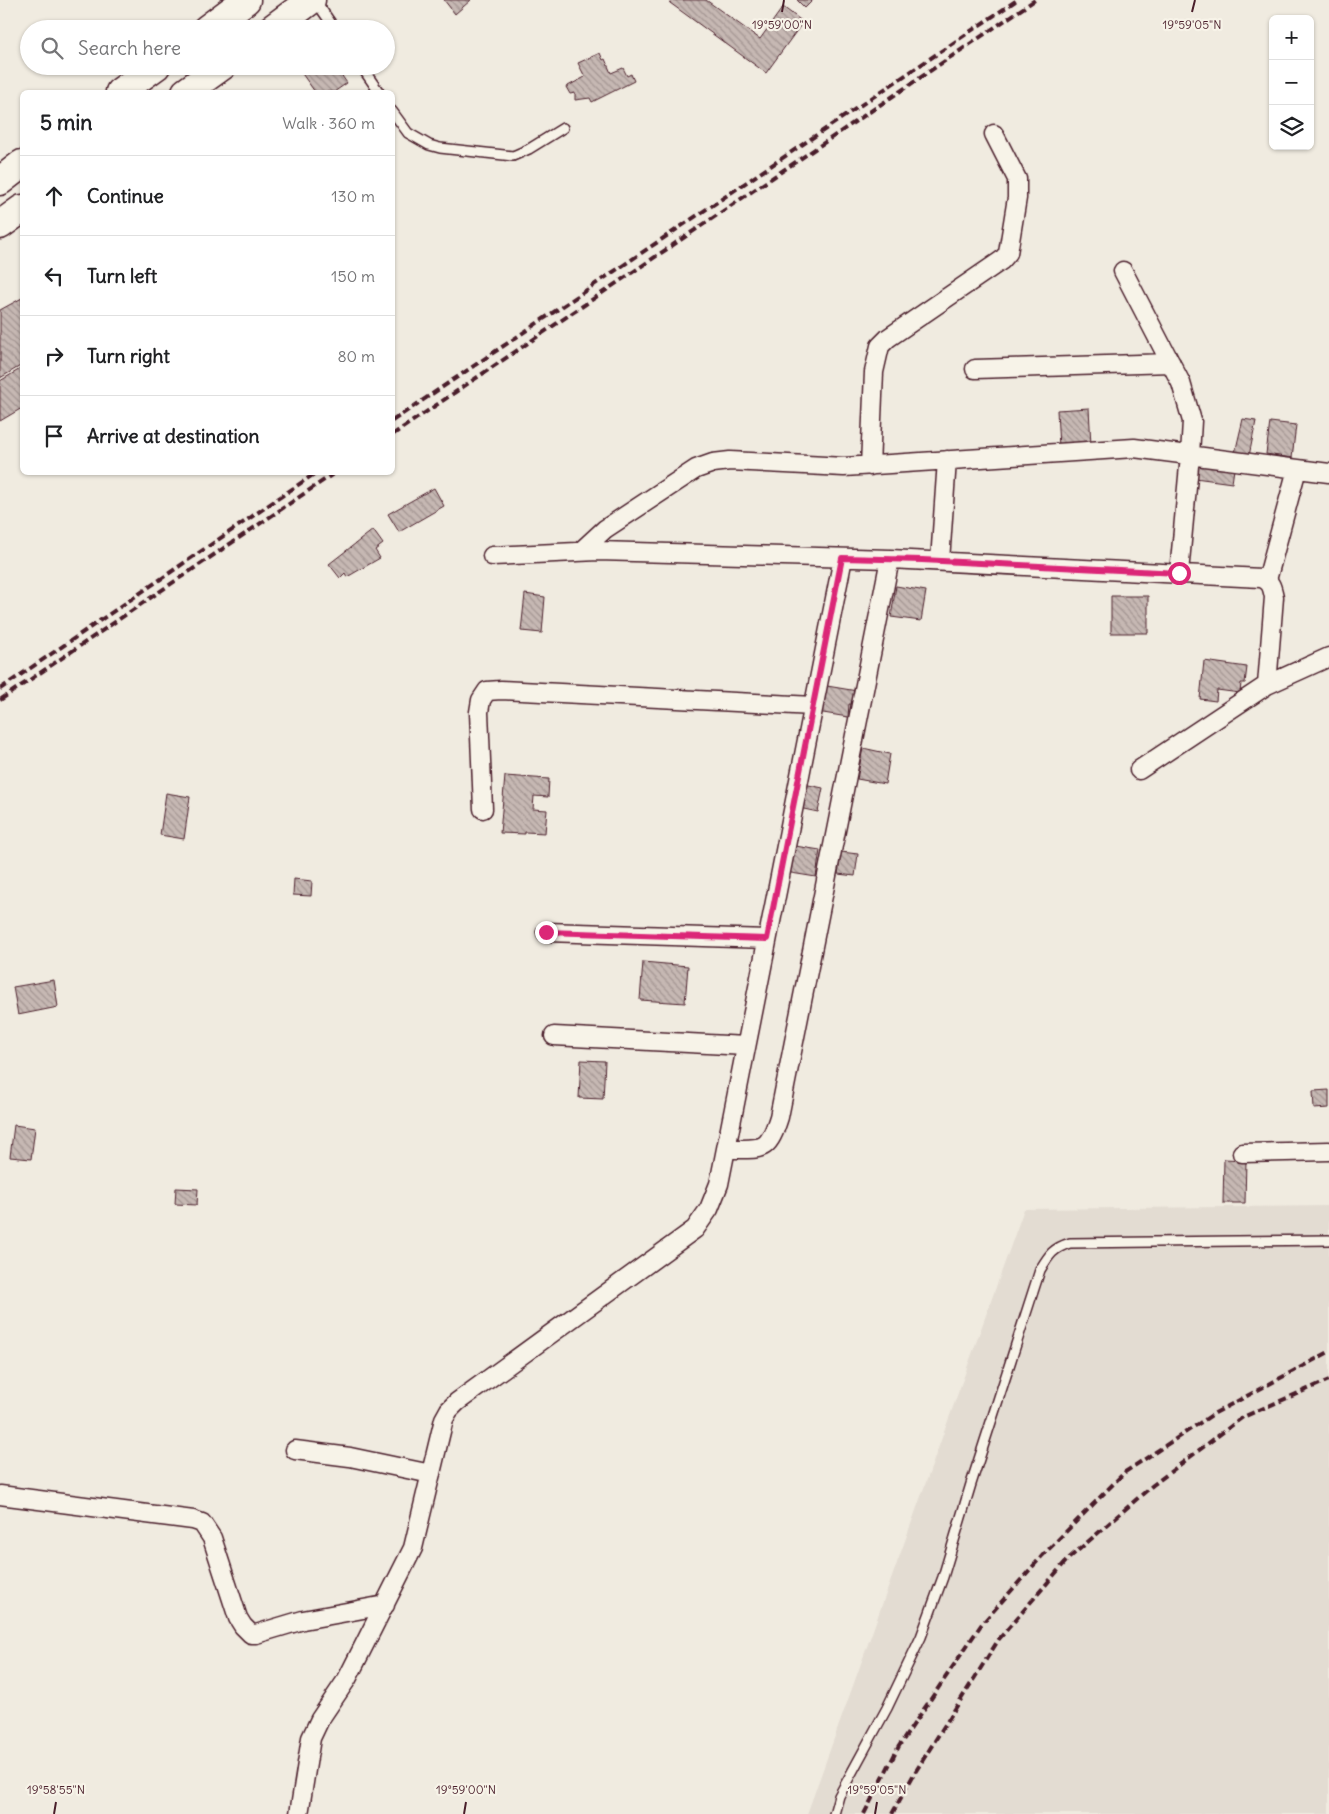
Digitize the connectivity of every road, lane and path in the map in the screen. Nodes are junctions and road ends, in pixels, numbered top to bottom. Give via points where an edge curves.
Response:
1 (246, 0) edge
2 (313, 0) edge
3 (219, 20) edge
4 (285, 20) edge
5 (328, 20) edge
6 (144, 75) edge
7 (210, 75) edge
8 (367, 75) edge
9 (123, 90) edge
10 (189, 90) edge
11 (378, 90) edge
12 (395, 116) edge
13 (563, 128) dead end
14 (994, 134) dead end
15 (20, 166) edge
16 (0, 181) edge
17 (20, 211) edge
18 (0, 225) edge
19 (1123, 271) dead end
20 (1171, 363) junction
21 (976, 369) dead end
22 (1190, 455) junction
23 (947, 460) junction
24 (870, 466) junction
25 (1297, 469) junction
26 (1329, 473) edge
27 (580, 552) junction
28 (492, 556) dead end
29 (842, 558) junction
30 (890, 559) junction
31 (940, 561) junction
32 (1179, 573) junction
33 (1268, 580) junction
34 (1329, 657) edge
35 (1267, 685) junction
36 (813, 706) junction
37 (1140, 770) dead end
38 (483, 809) dead end
39 (546, 932) dead end
40 (767, 939) junction
41 (554, 1036) dead end
42 (746, 1046) junction
43 (726, 1149) junction
44 (1329, 1151) edge
45 (1242, 1153) dead end
46 (1329, 1240) edge
47 (295, 1450) dead end
48 (431, 1474) junction
49 (0, 1495) edge
50 (386, 1605) junction
51 (298, 1814) edge
52 (834, 1814) edge

1 - 3 highway
2 - 4 highway
2 - 5 lane
6 - 9 highway
7 - 10 highway
8 - 11 lane
12 - 13 lane via 408,133 428,145 513,156
14 - 24 street via 1017,179 1008,253 880,346 874,372
15 - 16 highway
17 - 18 highway
19 - 20 street
20 - 21 street
20 - 22 street via 1181,383 1192,421
22 - 23 street via 1134,448
22 - 25 street
22 - 32 street
23 - 24 street
23 - 31 street
24 - 27 street via 713,463 696,469 605,529
25 - 26 street
25 - 33 street
27 - 28 street
27 - 29 street
29 - 30 street
29 - 36 street
30 - 31 street
30 - 43 street via 780,1117 770,1141 763,1148
31 - 32 street
32 - 33 street
33 - 35 street via 1274,597
34 - 35 street
35 - 37 street
36 - 38 street via 487,691 479,712
36 - 40 street
39 - 40 street
40 - 42 street
41 - 42 street
42 - 43 street
43 - 48 street via 719,1184 709,1209 695,1229 457,1402 444,1419
44 - 45 street
46 - 52 lane via 1070,1243 1059,1246 1050,1254 1040,1270 922,1637 839,1796
47 - 48 street via 350,1457
48 - 50 street via 413,1548
49 - 50 street via 193,1520 202,1524 212,1538 238,1618 251,1634 303,1620
50 - 51 street via 311,1738

